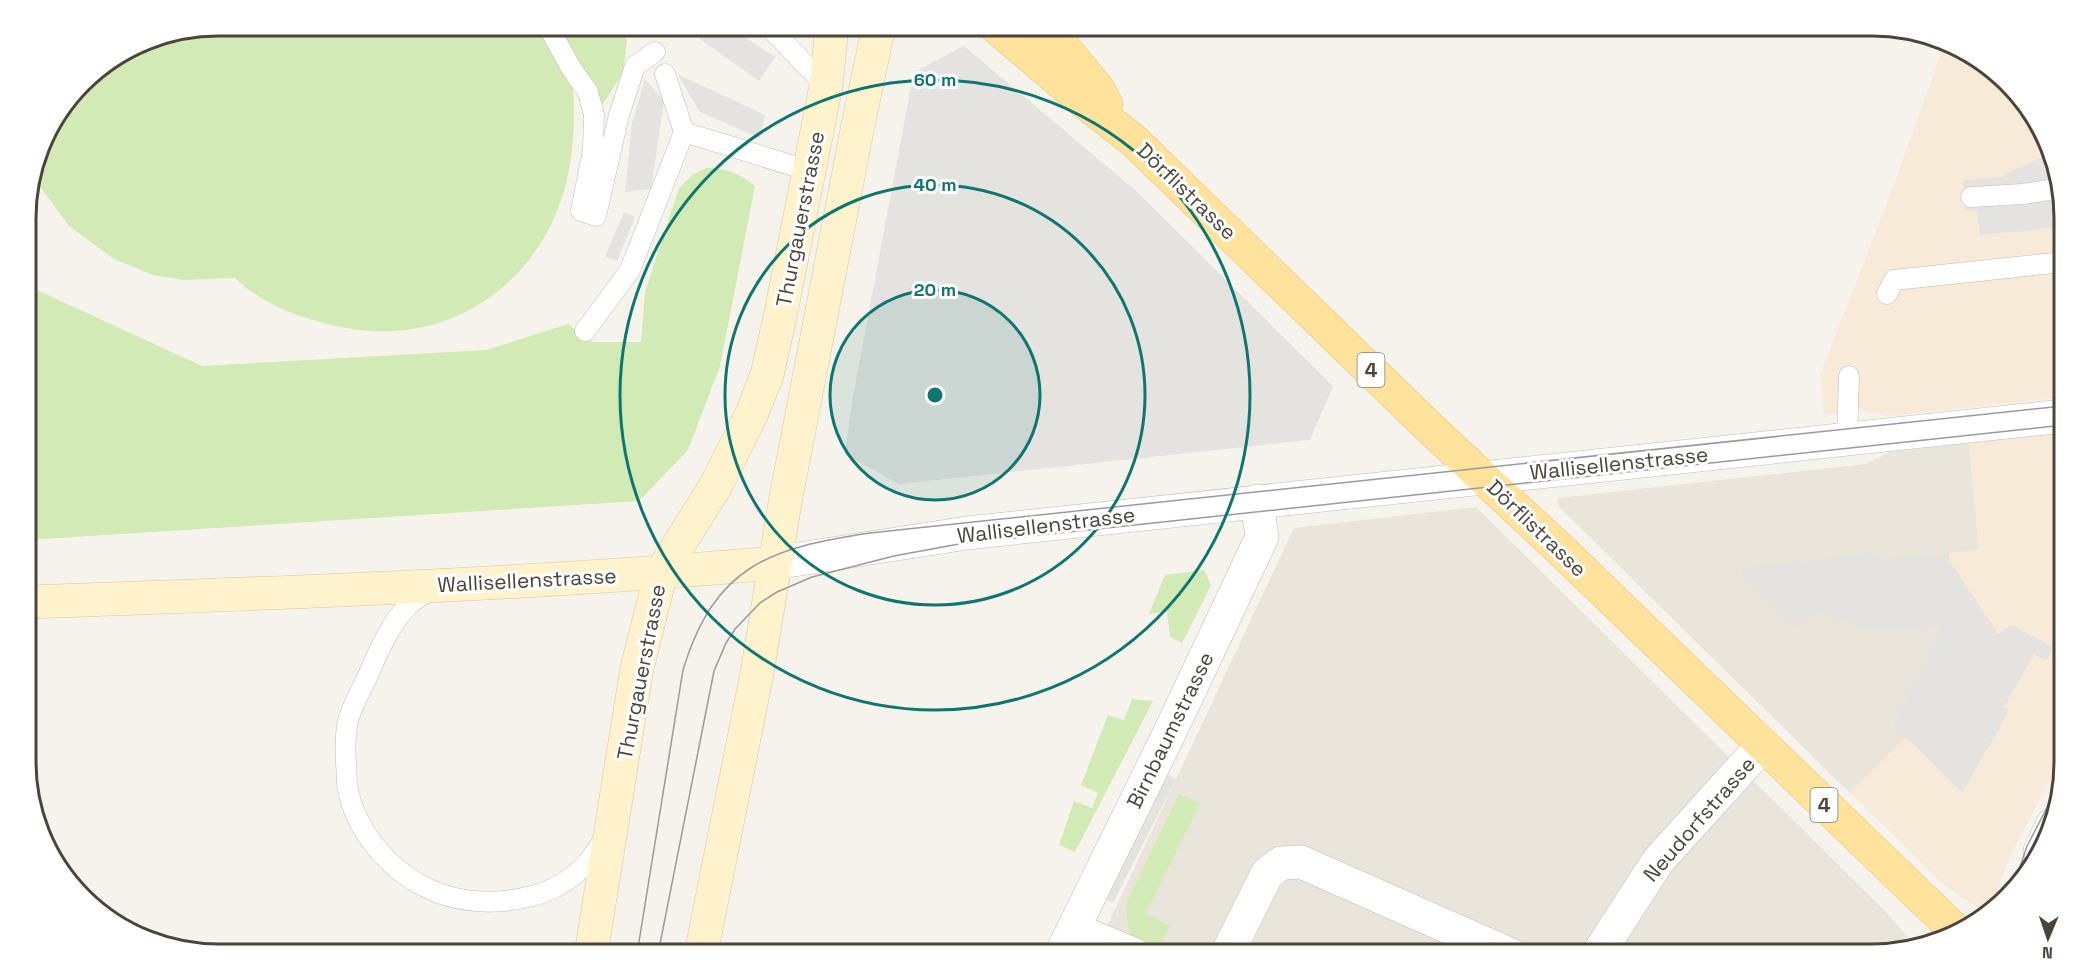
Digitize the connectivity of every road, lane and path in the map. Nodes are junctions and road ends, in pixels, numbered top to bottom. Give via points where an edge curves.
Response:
1 (554, 36) edge
2 (778, 36) edge
3 (831, 36) edge
4 (877, 36) edge
5 (1007, 36) edge
6 (1054, 36) edge
7 (655, 52) dead end
8 (665, 74) dead end
9 (826, 86) junction
10 (1118, 127) junction
11 (684, 132) junction
12 (810, 171) junction
13 (2051, 190) edge
14 (1971, 197) dead end
15 (2054, 263) edge
16 (1887, 294) dead end
17 (585, 330) dead end
18 (1849, 376) dead end
19 (2054, 417) edge
20 (1847, 439) junction
21 (1485, 477) junction
22 (1257, 501) junction
23 (774, 563) junction
24 (661, 573) junction
25 (437, 584) junction
26 (36, 602) edge
27 (1763, 745) junction
28 (613, 819) junction
29 (1951, 926) edge
30 (1067, 942) edge
31 (593, 944) edge
32 (702, 944) edge
33 (1232, 944) edge
34 (1486, 944) edge
35 (1604, 944) edge

1 - 7 lane via 588,92 594,115 593,150 581,211 596,216 619,115 635,66
2 - 9 lane
3 - 9 main road, Thurgauerstrasse
4 - 23 main road, Thurgauerstrasse
5 - 10 main road, Dörflistrasse / 4
6 - 10 main road, Dörflistrasse / 4 via 1098,89
8 - 11 lane
9 - 12 main road, Thurgauerstrasse
10 - 21 main road, Dörflistrasse / 4
11 - 12 lane
11 - 17 lane via 630,270
12 - 24 main road, Thurgauerstrasse via 767,375 715,487
13 - 14 lane
15 - 16 lane via 1894,280
18 - 20 lane
19 - 20 street, Wallisellenstrasse
20 - 21 street, Wallisellenstrasse
21 - 22 street, Wallisellenstrasse
21 - 27 main road, Dörflistrasse / 4
22 - 23 street, Wallisellenstrasse via 967,533
22 - 30 street, Birnbaumstrasse via 1262,537
23 - 24 main road, Wallisellenstrasse
23 - 32 main road, Thurgauerstrasse via 756,681
24 - 25 main road, Wallisellenstrasse
24 - 28 main road, Thurgauerstrasse via 637,669
25 - 26 main road, Wallisellenstrasse
25 - 28 lane via 409,605 395,622 349,717 345,747 348,790 369,838 401,872 426,888 484,902 513,901 547,892 573,877 599,848
27 - 29 main road, Dörflistrasse / 4
27 - 35 street, Neudorfstrasse via 1658,861
28 - 31 main road, Thurgauerstrasse
33 - 34 street via 1267,874 1281,863 1301,862

